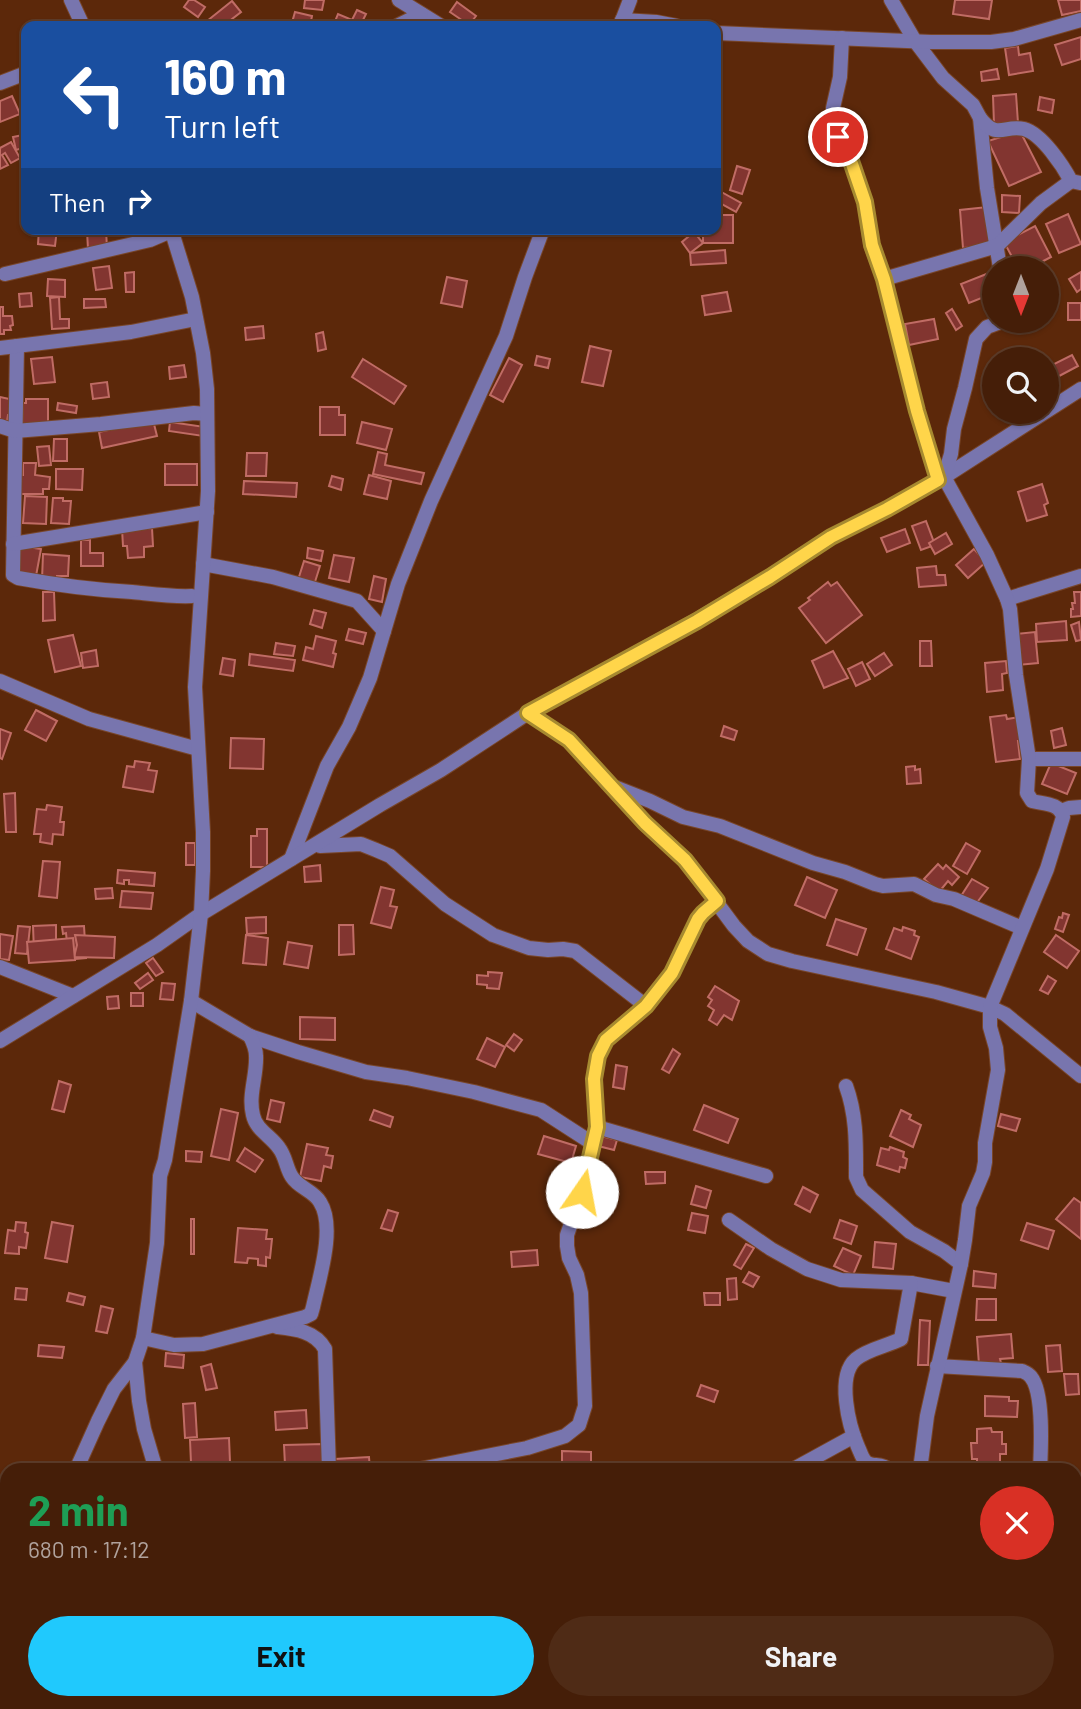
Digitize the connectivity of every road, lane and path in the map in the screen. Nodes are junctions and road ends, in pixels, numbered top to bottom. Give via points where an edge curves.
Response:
1 (71, 0) edge
2 (399, 0) edge
3 (630, 0) edge
4 (891, 1) edge
5 (421, 14) junction
6 (1081, 20) edge
7 (81, 21) edge
8 (407, 21) edge
9 (433, 21) edge
10 (622, 21) edge
11 (721, 33) edge
12 (842, 38) junction
13 (915, 41) junction
14 (21, 75) edge
15 (0, 83) edge
16 (980, 118) junction
17 (1076, 182) edge
18 (164, 235) edge
19 (174, 235) edge
20 (541, 235) edge
21 (997, 246) junction
22 (998, 256) edge
23 (5, 274) dead end
24 (884, 279) junction
25 (196, 319) junction
26 (982, 332) edge
27 (17, 346) junction
28 (0, 348) edge
29 (1081, 389) edge
30 (207, 414) junction
31 (0, 426) edge
32 (15, 430) junction
33 (941, 479) junction
34 (207, 512) junction
35 (13, 544) junction
36 (203, 564) junction
37 (1081, 576) edge
38 (192, 596) dead end
39 (1007, 599) junction
40 (384, 631) junction
41 (0, 681) edge
42 (528, 713) junction
43 (198, 749) junction
44 (1029, 759) junction
45 (1081, 760) edge
46 (611, 786) junction
47 (1081, 807) edge
48 (1061, 811) junction
49 (315, 846) junction
50 (291, 859) junction
51 (717, 901) junction
52 (201, 914) junction
53 (1022, 928) junction
54 (0, 967) edge
55 (73, 996) junction
56 (191, 1001) junction
57 (646, 1006) junction
58 (990, 1007) junction
59 (250, 1036) junction
60 (0, 1041) edge
61 (1081, 1076) edge
62 (846, 1086) dead end
63 (597, 1127) junction
64 (592, 1143) junction
65 (766, 1176) dead end
66 (729, 1220) dead end
67 (961, 1264) junction
68 (911, 1283) junction
69 (954, 1291) junction
70 (270, 1326) junction
71 (144, 1338) junction
72 (135, 1362) junction
73 (937, 1366) junction
74 (853, 1436) junction
75 (79, 1463) edge
76 (154, 1463) edge
77 (329, 1463) edge
78 (451, 1463) edge
79 (805, 1463) edge
80 (866, 1463) edge
81 (921, 1463) edge
82 (1040, 1463) edge

1 - 7 street
2 - 5 street
3 - 10 street
4 - 13 street
5 - 8 street
5 - 9 street
6 - 13 street via 991,42
11 - 12 street
12 - 13 street
12 - 24 street via 832,117 865,202 872,245
13 - 16 street
14 - 15 street
16 - 17 street via 988,128 1023,129 1034,135
16 - 21 street
17 - 21 street via 1041,203
18 - 23 street
19 - 25 street
20 - 40 street via 506,336 431,501
21 - 22 street
21 - 24 street
24 - 33 street via 917,411
25 - 27 street
25 - 30 street
26 - 33 street via 976,339 951,454
27 - 28 street
27 - 32 street
29 - 33 street
30 - 32 street
30 - 34 street
31 - 32 street
32 - 35 street
33 - 39 street via 987,555
33 - 42 street via 831,537 697,621
34 - 35 street
34 - 36 street
35 - 38 street via 13,575 18,579 110,592
36 - 40 street via 273,577 357,601
36 - 43 street via 195,687
37 - 39 street
39 - 44 street
40 - 50 street via 370,678 327,766
41 - 43 street via 89,719
42 - 46 street via 569,740
42 - 49 street
43 - 52 street
44 - 45 street
44 - 48 street via 1029,799
46 - 51 street via 685,860
46 - 53 street via 813,863 883,886 914,884
47 - 48 street
48 - 53 street via 1047,869
49 - 50 street
49 - 57 street via 361,844 390,856 445,904 493,935 529,948 575,951
50 - 52 street
51 - 57 street via 698,919 672,973
51 - 58 street via 748,941 768,954
52 - 55 street
52 - 56 street
53 - 58 street
54 - 55 street
55 - 60 street
56 - 59 street
56 - 71 street via 160,1176 157,1243
57 - 63 street via 606,1040 598,1056 594,1079
58 - 61 street
58 - 67 street via 998,1070 985,1162 969,1206
59 - 64 street via 366,1072 541,1110
59 - 70 street via 256,1056 251,1097 257,1125 283,1153 292,1177 319,1199 327,1227 311,1314
62 - 67 street via 856,1125 858,1184 910,1231
63 - 64 street
63 - 65 street
64 - 78 street via 567,1235 581,1293 584,1406 579,1424 565,1436 527,1448
66 - 68 street via 807,1269 841,1280
67 - 69 street
68 - 69 street
68 - 74 street via 901,1339 855,1360 848,1371 846,1401
69 - 73 street
70 - 71 street via 203,1344 174,1345
70 - 77 street via 313,1335 325,1349
71 - 72 street
72 - 75 street via 114,1389
72 - 76 street via 144,1429
73 - 81 street
73 - 82 street via 1030,1375 1041,1426
74 - 79 street
74 - 80 street

